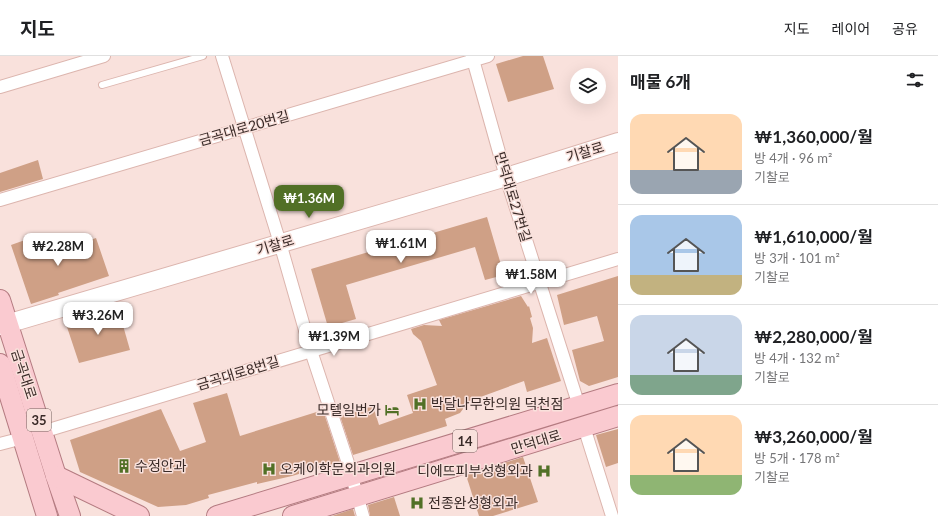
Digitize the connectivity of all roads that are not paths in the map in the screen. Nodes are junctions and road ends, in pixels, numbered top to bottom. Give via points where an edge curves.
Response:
1 (104, 56) edge
2 (203, 56) edge
3 (222, 56) edge
4 (488, 56) edge
5 (472, 58) edge
6 (102, 85) dead end
7 (0, 87) edge
8 (244, 128) junction
9 (618, 142) edge
10 (506, 177) junction
11 (0, 200) edge
12 (280, 243) junction
13 (618, 259) edge
14 (539, 283) junction
15 (0, 300) edge
16 (4, 326) edge
17 (311, 351) junction
18 (0, 364) edge
19 (618, 394) edge
20 (579, 406) junction
21 (618, 416) edge
22 (584, 427) junction
23 (42, 432) junction
24 (23, 438) junction
25 (0, 444) edge
26 (351, 475) junction
27 (56, 476) junction
28 (357, 496) junction
29 (43, 512) edge
30 (70, 516) edge
31 (139, 516) edge
32 (217, 516) edge
33 (293, 516) edge
34 (363, 516) edge
35 (612, 516) edge

1 - 7 street
2 - 6 lane
3 - 8 street
4 - 5 street, 금곡대로20번길
5 - 8 street, 금곡대로20번길
5 - 10 street, 만덕대로27번길
8 - 11 street, 금곡대로20번길
8 - 12 street
9 - 10 street, 기찰로
10 - 12 street, 기찰로
10 - 14 street, 만덕대로27번길
12 - 16 street, 기찰로
12 - 17 street
13 - 14 street, 금곡대로8번길
14 - 17 street, 금곡대로8번길
14 - 20 street, 만덕대로27번길
15 - 16 main road, 금곡대로 / 35
16 - 23 main road, 금곡대로 / 35
17 - 23 street, 금곡대로8번길
17 - 26 street
18 - 24 main road, 금곡대로 / 35
19 - 20 main road, 만덕대로 / 14
20 - 26 main road, 만덕대로 / 14
21 - 22 main road, 만덕대로
22 - 28 main road, 만덕대로
22 - 35 street
23 - 27 main road, 금곡대로 / 35
24 - 25 street
24 - 29 main road, 금곡대로 / 35
26 - 28 street
26 - 32 main road, 만덕대로
27 - 30 main road, 금곡대로 / 35
27 - 31 main road
28 - 33 main road, 만덕대로
28 - 34 street

